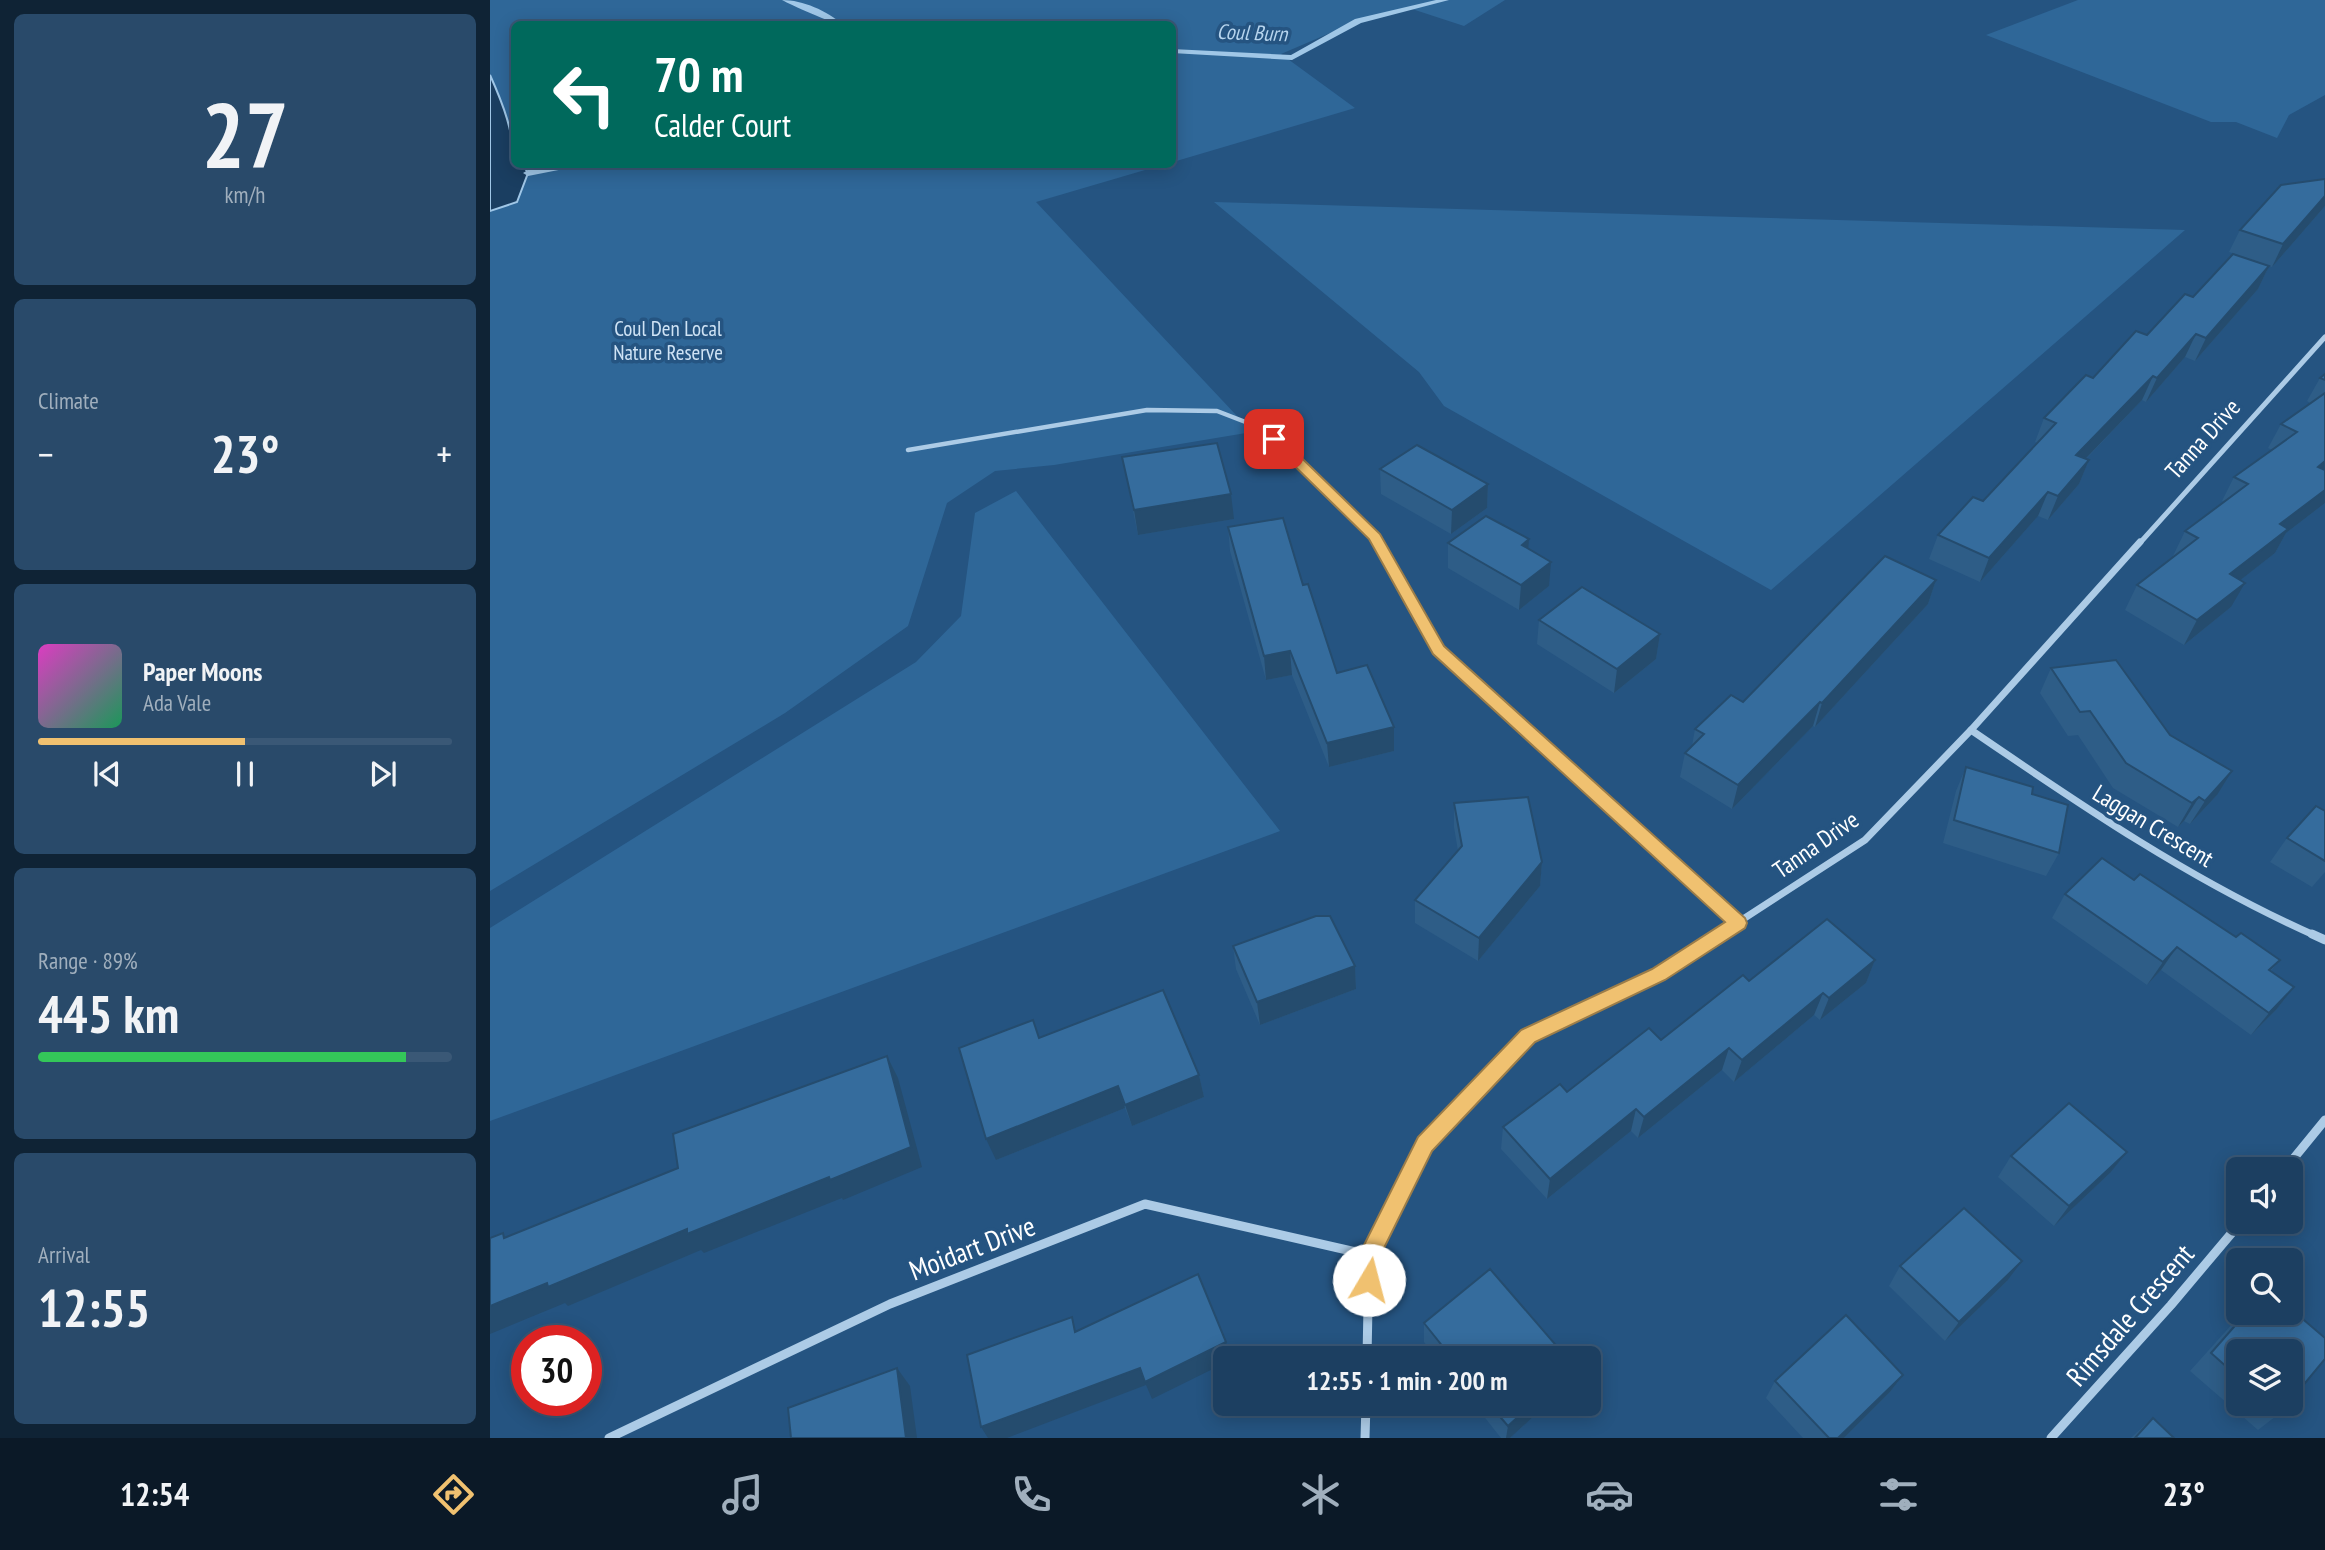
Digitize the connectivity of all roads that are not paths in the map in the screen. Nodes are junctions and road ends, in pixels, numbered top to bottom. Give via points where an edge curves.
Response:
1 (2325, 337) edge
2 (1274, 439) joint
3 (908, 450) dead end
4 (1971, 730) junction
5 (1738, 923) junction
6 (2325, 940) edge
7 (2325, 1120) edge
8 (2295, 1157) edge
9 (2231, 1234) edge
10 (1369, 1255) junction
11 (1367, 1346) edge
12 (1366, 1416) edge
13 (610, 1438) edge
14 (1365, 1438) edge
15 (2051, 1438) edge

1 - 4 street, Tanna Drive
2 - 3 lane via 1261,428 1217,411 1147,410
2 - 5 street via 1375,537 1438,650
4 - 5 street, Tanna Drive via 1865,840
4 - 6 street, Laggan Crescent via 2131,840 2278,921
5 - 10 street, Tanna Drive via 1658,974 1528,1036 1425,1144
7 - 8 street
9 - 15 street, Rimsdale Crescent
10 - 11 street, Tanna Drive
10 - 13 street, Moidart Drive via 1145,1205 890,1304
12 - 14 street

